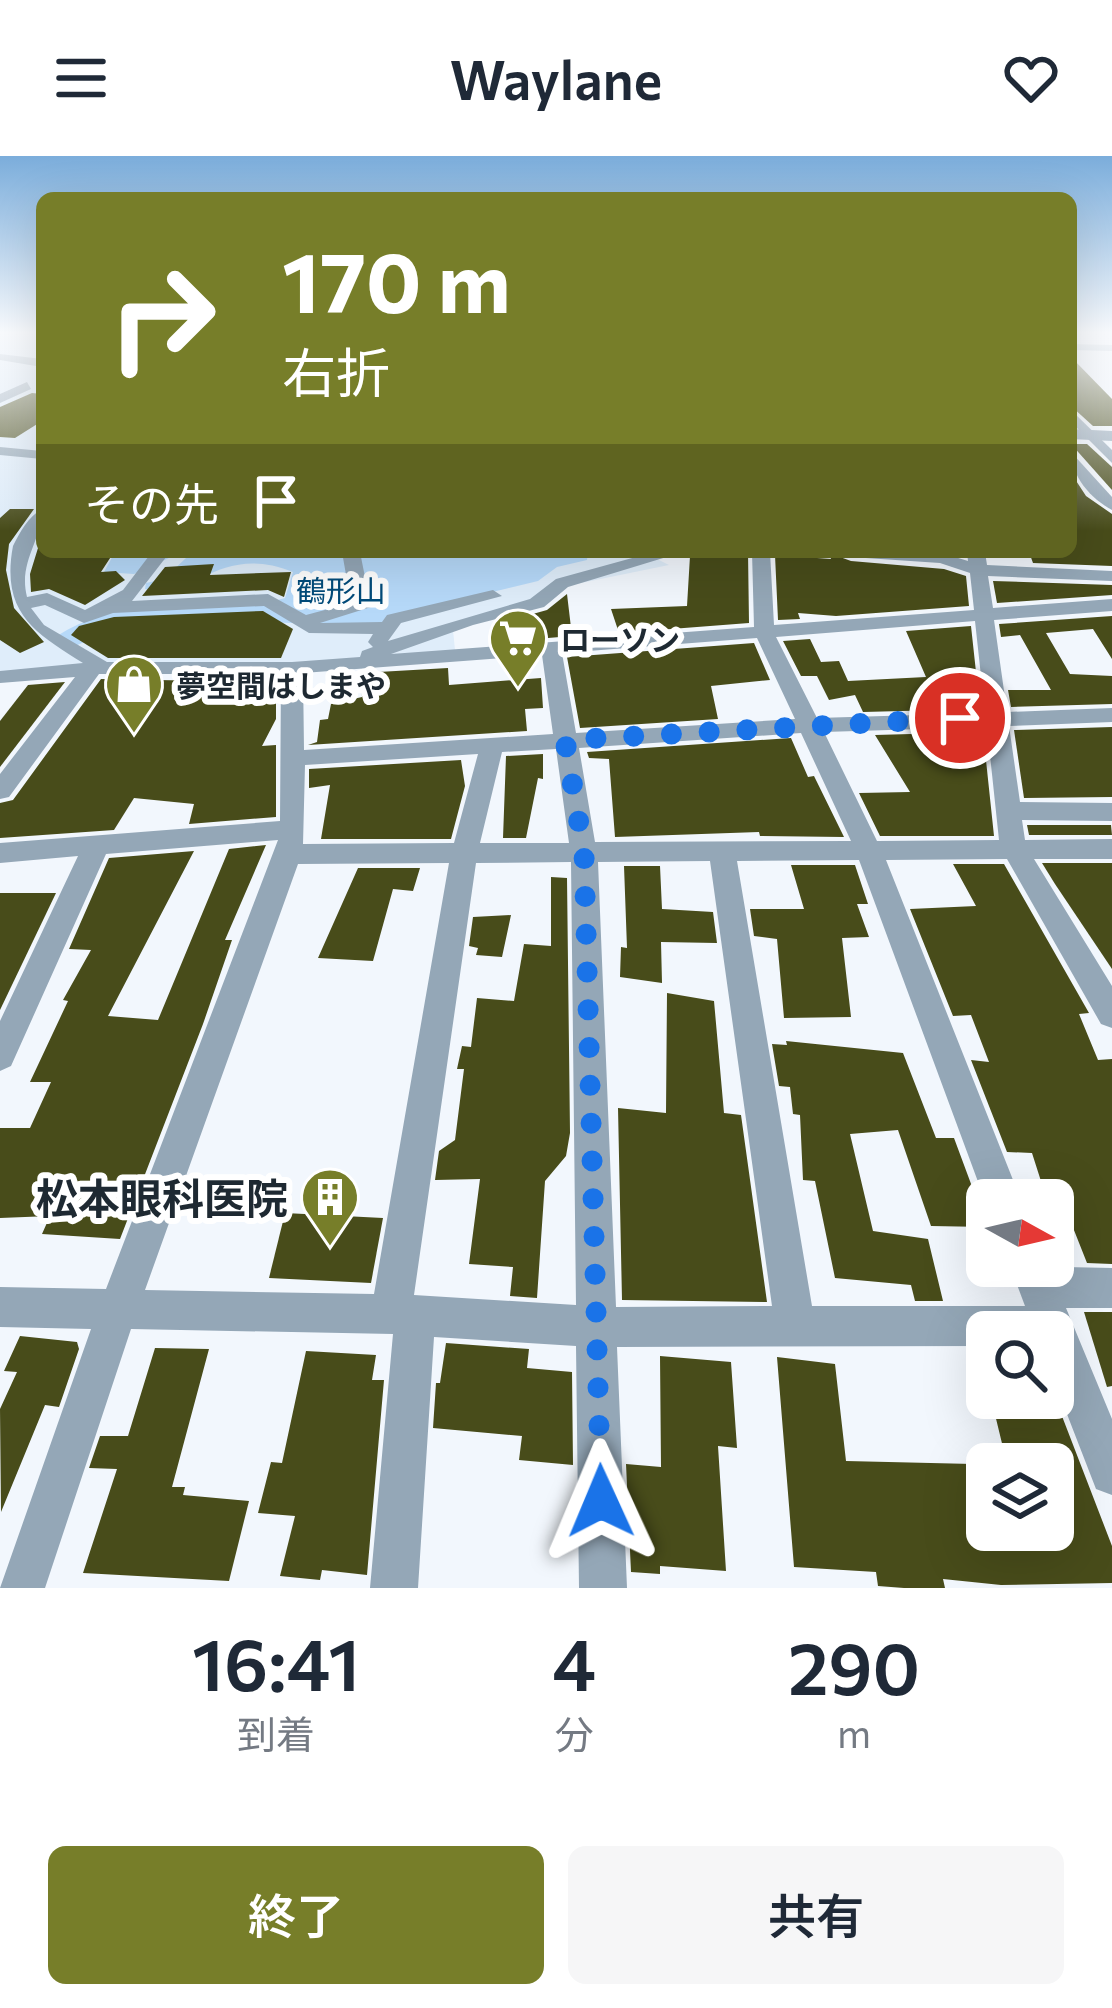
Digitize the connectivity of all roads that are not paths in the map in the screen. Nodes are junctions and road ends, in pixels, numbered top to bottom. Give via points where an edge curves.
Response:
1 (1077, 421) edge
2 (1077, 434) edge
3 (1090, 435) junction
4 (1112, 436) edge
5 (8, 452) edge
6 (1112, 459) edge
7 (0, 462) edge
8 (1077, 467) edge
9 (1112, 505) edge
10 (36, 522) edge
11 (156, 558) edge
12 (352, 558) edge
13 (656, 558) edge
14 (761, 558) edge
15 (942, 558) edge
16 (1064, 558) edge
17 (978, 561) edge
18 (5, 570) edge
19 (1068, 574) junction
20 (1112, 576) edge
21 (562, 583) junction
22 (20, 604) junction
23 (1112, 605) edge
24 (115, 608) junction
25 (984, 615) junction
26 (298, 618) junction
27 (388, 628) junction
28 (764, 632) junction
29 (551, 649) junction
30 (368, 656) junction
31 (292, 668) junction
32 (96, 669) junction
33 (0, 677) edge
34 (1112, 715) edge
35 (999, 716) junction
36 (806, 726) junction
37 (565, 740) junction
38 (492, 745) junction
39 (293, 758) junction
40 (0, 791) edge
41 (1010, 811) junction
42 (1112, 812) edge
43 (291, 841) junction
44 (1013, 847) junction
45 (95, 848) junction
46 (868, 849) junction
47 (1112, 849) edge
48 (722, 851) junction
49 (0, 853) edge
50 (584, 853) junction
51 (464, 854) junction
52 (1112, 1014) edge
53 (0, 1056) edge
54 (996, 1179) edge
55 (1112, 1288) edge
56 (0, 1307) edge
57 (116, 1311) junction
58 (1048, 1311) edge
59 (403, 1315) junction
60 (795, 1326) junction
61 (966, 1326) edge
62 (597, 1327) junction
63 (1074, 1380) edge
64 (1112, 1473) edge
65 (22, 1588) edge
66 (394, 1588) edge
67 (603, 1588) edge

1 - 3 street
2 - 3 street
3 - 4 street
3 - 6 street
5 - 7 street
8 - 9 street
10 - 18 street
11 - 24 street
12 - 26 street via 361,607
13 - 21 street
14 - 28 street
15 - 17 street
16 - 19 street
17 - 19 street
17 - 25 street
18 - 22 street
19 - 20 street
21 - 27 street via 432,609
21 - 30 street via 536,603
22 - 24 street via 47,598 84,617
22 - 32 street via 35,628
23 - 25 street
24 - 26 street via 268,600
25 - 28 street
25 - 35 street
26 - 27 street via 316,629
27 - 30 street
28 - 29 street
28 - 36 street
29 - 30 street
29 - 37 street
30 - 31 street
31 - 32 street
31 - 39 street
32 - 33 street
32 - 40 street
34 - 35 street
35 - 36 street
35 - 41 street
36 - 37 street
36 - 46 street
37 - 38 street
37 - 50 street
38 - 39 street
38 - 51 street
39 - 43 street
41 - 42 street
41 - 44 street
43 - 45 street
43 - 51 street
43 - 57 street
44 - 46 street
44 - 47 street
44 - 52 street
45 - 49 street
45 - 53 street
46 - 48 street
46 - 54 street
48 - 50 street
48 - 60 street
50 - 51 street
50 - 62 street
51 - 59 street
55 - 58 street via 1042,1288
56 - 57 street
57 - 59 street
57 - 65 street
59 - 62 street
59 - 66 street
60 - 61 street
60 - 62 street
62 - 67 street
63 - 64 street

